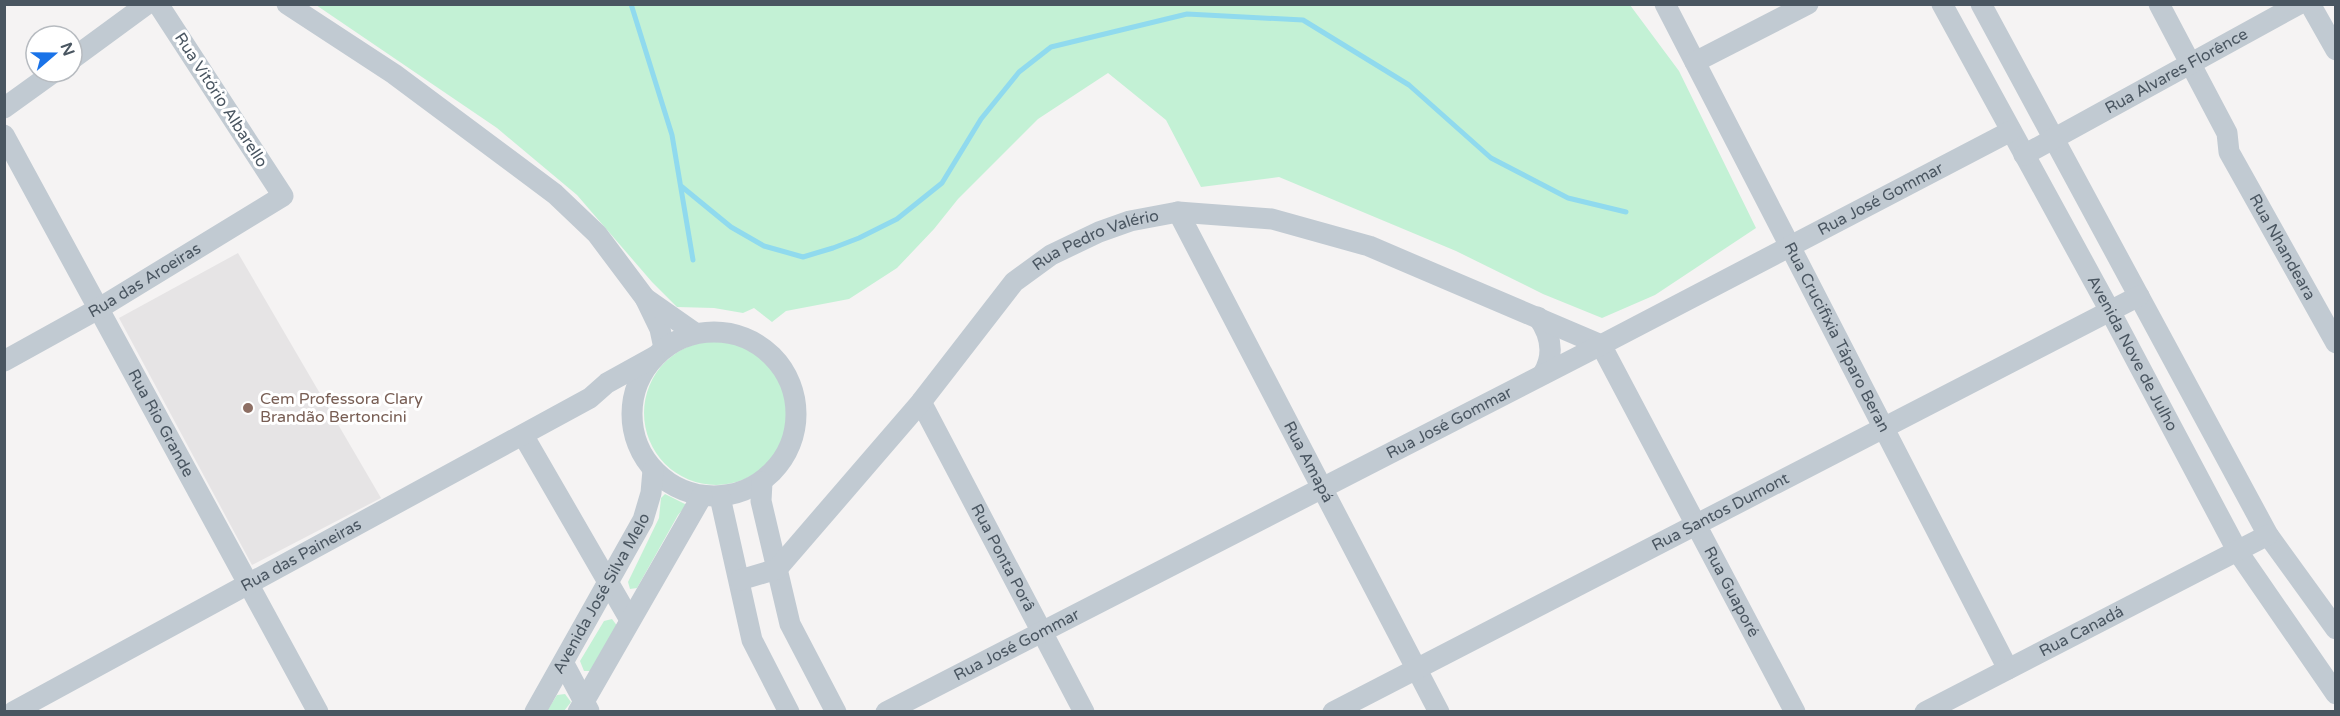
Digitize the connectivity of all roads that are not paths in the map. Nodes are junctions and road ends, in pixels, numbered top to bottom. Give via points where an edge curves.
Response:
1 (147, 4) edge
2 (158, 4) edge
3 (287, 4) edge
4 (1665, 4) edge
5 (1808, 4) edge
6 (1942, 4) edge
7 (2160, 4) edge
8 (2300, 4) edge
9 (2310, 4) edge
10 (1986, 6) edge
11 (1953, 26) junction
12 (84, 50) edge
13 (2336, 50) edge
14 (1695, 62) junction
15 (2191, 64) junction
16 (37, 84) edge
17 (4, 108) edge
18 (2011, 131) junction
19 (4, 135) edge
20 (2054, 140) junction
21 (2025, 156) junction
22 (283, 196) joint
23 (1178, 212) junction
24 (1789, 245) junction
25 (2139, 296) junction
26 (645, 298) junction
27 (98, 309) junction
28 (2110, 311) junction
29 (1538, 317) junction
30 (695, 333) junction
31 (2336, 343) edge
32 (1602, 345) junction
33 (659, 352) junction
34 (4, 361) edge
35 (1543, 374) junction
36 (590, 398) junction
37 (921, 402) junction
38 (632, 408) junction
39 (1883, 428) junction
40 (523, 435) junction
41 (653, 470) junction
42 (762, 482) junction
43 (1321, 487) junction
44 (711, 496) junction
45 (1696, 524) junction
46 (2268, 535) junction
47 (2238, 552) junction
48 (777, 569) junction
49 (740, 580) junction
50 (609, 583) junction
51 (249, 584) junction
52 (630, 621) junction
53 (2336, 629) edge
54 (1041, 631) junction
55 (564, 664) junction
56 (1416, 668) junction
57 (2008, 669) junction
58 (2336, 694) edge
59 (584, 708) edge
60 (13, 711) edge
61 (318, 711) edge
62 (536, 711) edge
63 (789, 711) edge
64 (836, 711) edge
65 (886, 711) edge
66 (1084, 711) edge
67 (1333, 711) edge
68 (1439, 711) edge
69 (1795, 711) edge
70 (1925, 711) edge

1 - 12 street
2 - 22 street, Rua Vitório Albarello
3 - 26 street via 394,74 555,194 597,234
4 - 14 street, Rua Crucifixia Táparo Beran
5 - 14 street
6 - 11 street, Avenida Nove de Julho
7 - 15 street, Rua Nhandeara
8 - 15 street, Rua Alvares Florênce
9 - 13 street
10 - 11 street
10 - 20 street, Avenida Nove de Julho
11 - 18 street, Avenida Nove de Julho
14 - 24 street, Rua Crucifixia Táparo Beran
15 - 20 street, Rua Alvares Florênce
15 - 31 street, Rua Nhandeara via 2227,133 2229,152
16 - 17 street
18 - 21 street, Avenida Nove de Julho
18 - 24 street, Rua José Gommar
19 - 27 street, Rua Rio Grande
20 - 21 street, Rua Alvares Florênce
20 - 25 street, Avenida Nove de Julho
21 - 28 street, Avenida Nove de Julho
22 - 27 street, Rua das Aroeiras
23 - 29 street, Rua Pedro Valério via 1272,219 1370,246
23 - 37 street, Rua Pedro Valério via 1130,221 1099,232 1051,255 1014,282
23 - 43 street, Rua Amapá
24 - 32 street, Rua José Gommar
24 - 39 street, Rua Crucifixia Táparo Beran
25 - 28 street, Rua Santos Dumont
25 - 46 street, Avenida Nove de Julho
26 - 30 street
26 - 33 street via 660,329
27 - 34 street, Rua das Aroeiras
27 - 51 street, Rua Rio Grande
28 - 39 street, Rua Santos Dumont
28 - 47 street, Avenida Nove de Julho
29 - 32 street, Rua Pedro Valério
29 - 35 street via 1550,344 1550,359
30 - 33 street
30 - 42 street via 720,331 745,337 766,350 783,369 794,392 797,417 792,442 780,464
32 - 35 street, Rua José Gommar
32 - 45 street, Rua Guaporé
33 - 36 street, Rua das Paineiras via 607,383
33 - 38 street via 639,381
35 - 43 street, Rua José Gommar
36 - 38 street via 618,399
36 - 40 street, Rua das Paineiras
37 - 48 street, Rua Pedro Valério
37 - 54 street, Rua Ponta Porâ
38 - 41 street via 633,430
39 - 45 street, Rua Santos Dumont
39 - 57 street, Rua Crucifixia Táparo Beran
40 - 50 street
40 - 51 street, Rua das Paineiras
41 - 44 street via 676,487
41 - 50 street, Avenida José Silva Melo via 643,520
42 - 44 street via 742,492
42 - 48 street via 761,501
43 - 54 street, Rua José Gommar
43 - 56 street, Rua Amapá
44 - 49 street
44 - 52 street
45 - 56 street, Rua Santos Dumont
45 - 69 street, Rua Guaporé
46 - 47 street, Rua Canadá
46 - 53 street, Avenida Nove de Julho
47 - 57 street, Rua Canadá
47 - 58 street, Avenida Nove de Julho
48 - 49 street
48 - 64 street via 790,624
49 - 63 street via 752,640
50 - 52 street
50 - 55 street, Avenida José Silva Melo
51 - 60 street, Rua das Paineiras
51 - 61 street, Rua Rio Grande
52 - 59 street
54 - 65 street, Rua José Gommar
54 - 66 street, Rua Ponta Porâ
55 - 59 street
55 - 62 street, Avenida José Silva Melo
56 - 67 street, Rua Santos Dumont
56 - 68 street, Rua Amapá
57 - 70 street, Rua Canadá

